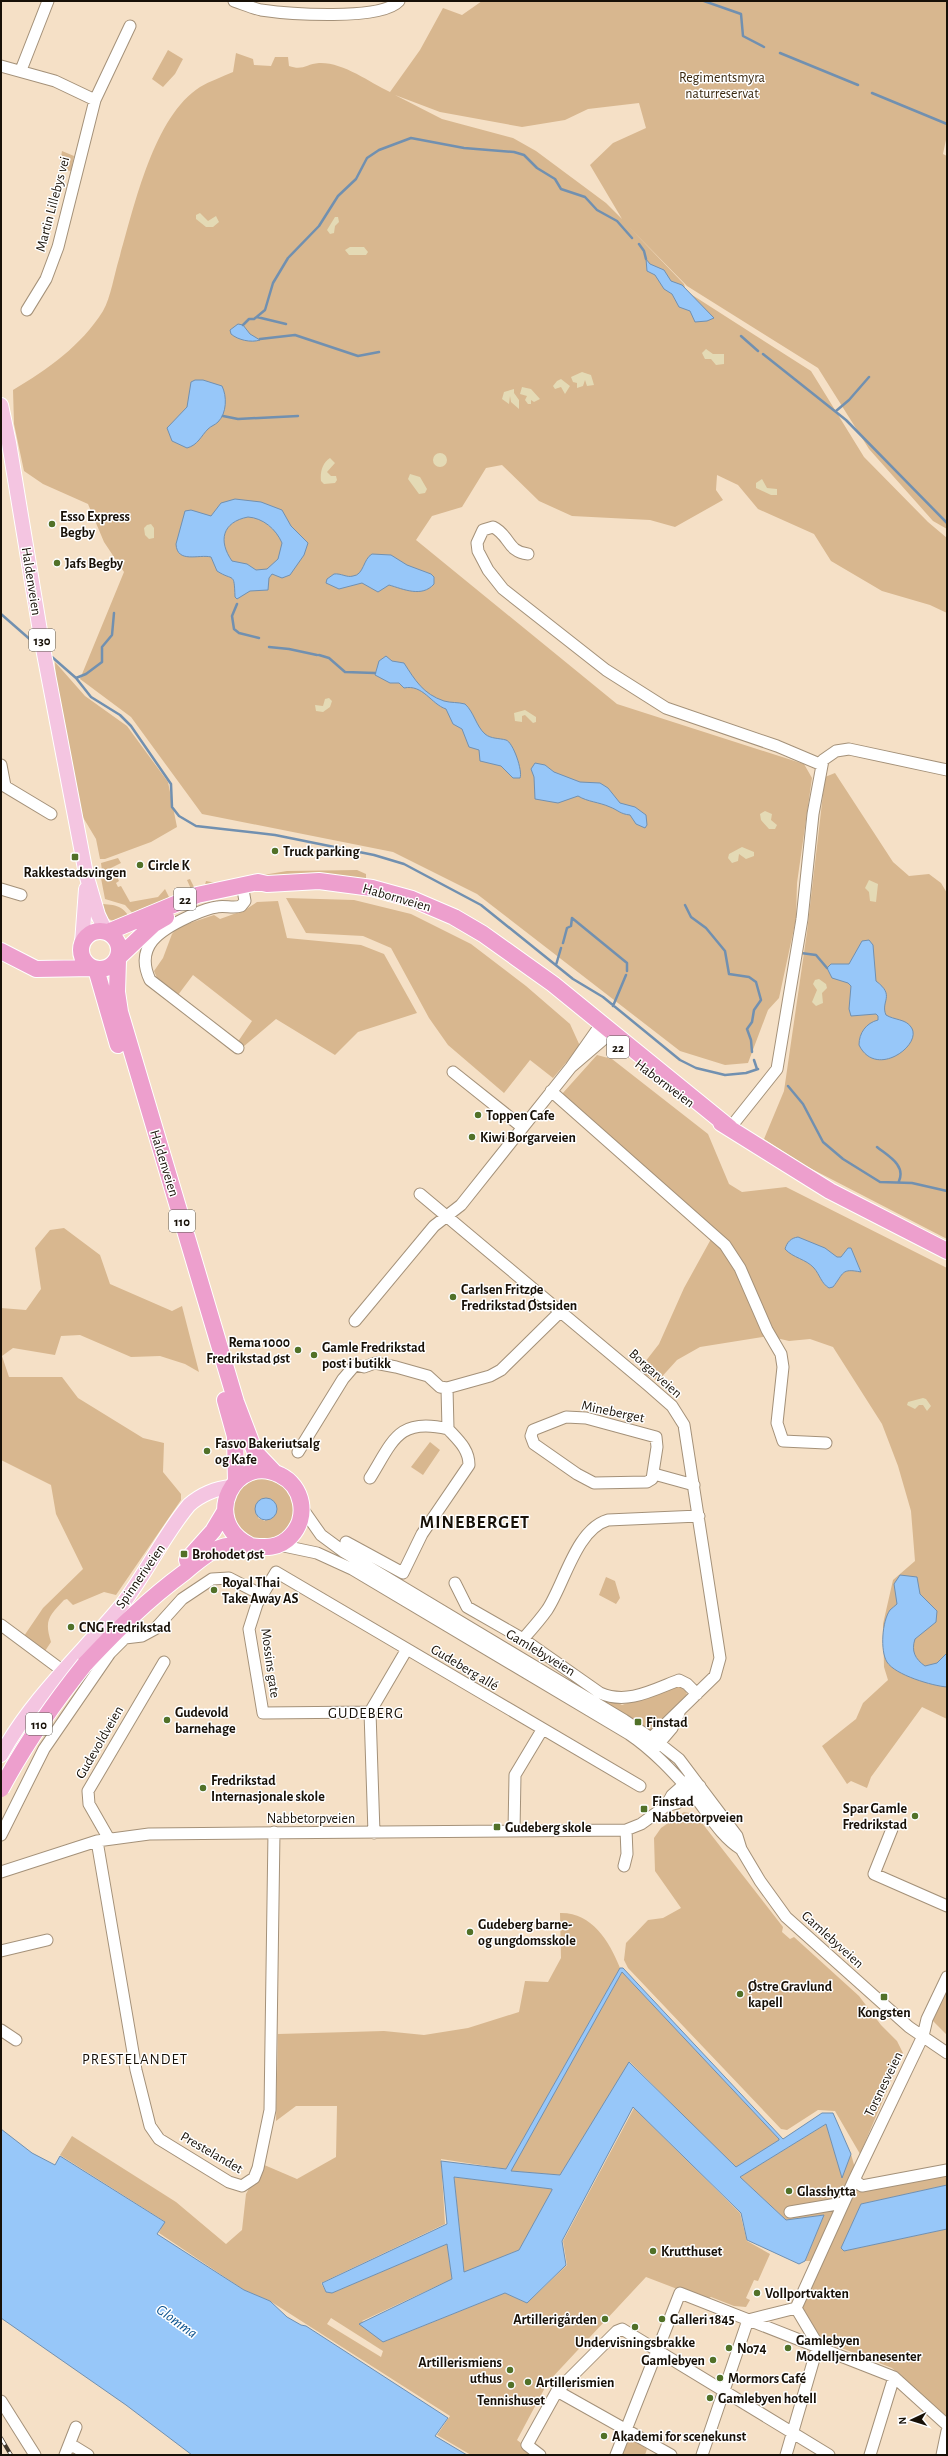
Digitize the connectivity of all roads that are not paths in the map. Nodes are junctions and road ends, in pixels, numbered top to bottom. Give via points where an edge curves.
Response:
1 (48, 1) edge
2 (234, 1) edge
3 (399, 1) edge
4 (130, 26) dead end
5 (1, 66) edge
6 (21, 70) junction
7 (95, 100) junction
8 (41, 310) dead end
9 (1, 405) edge
10 (528, 554) dead end
11 (1, 765) edge
12 (822, 765) junction
13 (947, 770) edge
14 (3, 785) edge
15 (51, 814) dead end
16 (86, 874) junction
17 (243, 887) junction
18 (1, 889) edge
19 (21, 895) dead end
20 (107, 932) junction
21 (82, 945) junction
22 (1, 951) edge
23 (118, 958) junction
24 (22, 961) junction
25 (95, 969) junction
26 (604, 1032) junction
27 (238, 1048) dead end
28 (453, 1072) dead end
29 (551, 1091) junction
30 (522, 1127) junction
31 (730, 1128) junction
32 (420, 1194) dead end
33 (446, 1216) junction
34 (947, 1251) edge
35 (561, 1311) junction
36 (355, 1320) dead end
37 (447, 1388) junction
38 (448, 1429) junction
39 (826, 1443) dead end
40 (298, 1452) dead end
41 (274, 1472) junction
42 (654, 1474) junction
43 (370, 1478) dead end
44 (234, 1484) junction
45 (694, 1485) junction
46 (207, 1495) junction
47 (225, 1508) junction
48 (302, 1508) junction
49 (699, 1516) junction
50 (346, 1542) dead end
51 (249, 1545) junction
52 (279, 1545) junction
53 (276, 1572) joint
54 (455, 1583) dead end
55 (164, 1586) junction
56 (262, 1595) junction
57 (1, 1625) edge
58 (523, 1639) junction
59 (407, 1649) junction
60 (164, 1662) dead end
61 (63, 1671) junction
62 (697, 1694) junction
63 (370, 1712) junction
64 (15, 1730) junction
65 (542, 1730) junction
66 (652, 1745) junction
67 (44, 1749) junction
68 (1, 1755) edge
69 (640, 1786) dead end
70 (692, 1788) junction
71 (1, 1789) edge
72 (892, 1829) dead end
73 (626, 1830) junction
74 (514, 1831) junction
75 (274, 1832) junction
76 (374, 1833) junction
77 (1, 1835) edge
78 (109, 1839) junction
79 (97, 1841) junction
80 (624, 1866) dead end
81 (1, 1872) edge
82 (947, 1906) edge
83 (47, 1940) dead end
84 (1, 1951) edge
85 (947, 1977) edge
86 (1, 2030) edge
87 (923, 2036) junction
88 (16, 2040) dead end
89 (947, 2053) edge
90 (947, 2170) edge
91 (854, 2180) junction
92 (843, 2203) junction
93 (790, 2212) dead end
94 (796, 2308) junction
95 (748, 2320) junction
96 (818, 2345) junction
97 (657, 2351) junction
98 (894, 2377) junction
99 (723, 2390) junction
100 (557, 2391) junction
101 (1, 2401) edge
102 (947, 2425) edge
103 (76, 2427) dead end
104 (626, 2429) junction
105 (947, 2431) edge
106 (792, 2433) junction
107 (67, 2451) edge
108 (35, 2455) edge
109 (88, 2455) edge
110 (540, 2455) edge
111 (616, 2455) edge
112 (671, 2455) edge
113 (702, 2455) edge
114 (786, 2455) edge
115 (829, 2455) edge
116 (870, 2455) edge
117 (942, 2455) edge

1 - 6 street
2 - 3 street via 258,9 322,15 386,10
4 - 7 street, Martin Lillebys vei
5 - 6 street
6 - 7 street via 55,81
7 - 8 street, Martin Lillebys vei via 58,247 46,279 29,308
9 - 16 main road, Haldenveien / 130 via 10,443 41,636
10 - 12 street via 513,549 500,530 493,527 483,530 479,535 478,551 488,570 503,589 606,670 666,708 777,746
11 - 14 street
12 - 13 street via 832,752 849,749
12 - 31 street via 802,919 777,1069
14 - 15 street
16 - 20 main road, Haldenveien / 130 via 98,915
16 - 21 main road, Haldenveien / 130
17 - 20 highway, Habornveien / 22 via 197,895
17 - 23 highway, Habornveien / 22 via 168,916 154,924
17 - 26 highway, Habornveien / 22 via 308,881 344,883 412,899 468,925 529,966
17 - 27 street via 245,901 241,906 215,907 174,924 152,941 144,959 150,980
18 - 19 street
20 - 21 highway via 92,933
20 - 23 highway, 110 via 118,942
21 - 24 highway via 60,961
21 - 25 highway, 110 via 83,960
22 - 24 highway
23 - 25 highway via 110,967
23 - 41 highway, Haldenveien / 110 via 116,992 120,1012 234,1394 255,1452
24 - 25 highway via 36,969 45,970
25 - 44 highway, Haldenveien / 110 via 233,1428 236,1444
26 - 29 street
26 - 31 highway, Habornveien / 22
28 - 30 street
29 - 30 street
29 - 39 street via 725,1245 740,1268 767,1330 781,1354 783,1367 777,1423 783,1441
30 - 33 street via 461,1205
31 - 34 highway, Habornveien / 22 via 830,1191
32 - 33 street, Borgarveien
33 - 35 street, Borgarveien
33 - 36 street via 434,1226
35 - 37 street via 501,1370 490,1376
35 - 45 street, Borgarveien via 648,1384 678,1414 686,1435
37 - 38 street
37 - 40 street via 440,1387 428,1376 396,1367 375,1363 364,1367 355,1365 343,1379
38 - 43 street via 427,1426 405,1429 394,1439
38 - 50 street via 464,1446 469,1457 469,1465 422,1534 403,1573
41 - 44 highway via 254,1472
41 - 48 highway, 110 via 292,1484
42 - 42 street, Mineberget via 647,1482 594,1483 540,1449 532,1441 531,1434 537,1428 558,1419 576,1417 653,1435 658,1439
42 - 45 street
44 - 46 main road, Spinneriveien
44 - 47 highway, 110
45 - 49 street, Borgarveien
46 - 47 main road
46 - 61 main road, Spinneriveien via 196,1498 186,1508 121,1605
47 - 51 highway via 231,1531
47 - 55 highway, 110 via 213,1531
48 - 52 highway via 301,1518 294,1532
48 - 66 street, Gamlebyveien via 321,1535 344,1552 566,1684
49 - 58 street via 608,1520 596,1525 576,1552 547,1610
49 - 62 street, Borgarveien via 720,1658 715,1676
51 - 52 highway, 110 via 264,1548
51 - 55 highway, 110 via 219,1548
52 - 66 street, Gamlebyveien via 317,1553 352,1569 622,1730
53 - 56 street, Mossins gate
53 - 59 street, Gudeberg allé
54 - 58 street via 467,1607
55 - 71 highway, 110, bridge via 112,1634 76,1676 26,1744
56 - 63 street, Mossins gate via 249,1629 263,1713
56 - 67 street via 229,1578 212,1579 182,1599 155,1629 142,1636 125,1638 110,1653
57 - 61 street
58 - 62 street via 600,1694 611,1698 624,1699 678,1680 687,1684
59 - 63 street
59 - 65 street, Gudeberg allé
60 - 78 street, Gudevoldveien via 88,1791 89,1804
61 - 64 main road, Spinneriveien via 43,1692
62 - 66 street, Borgarveien via 682,1709 672,1728
63 - 76 street
64 - 67 street
64 - 68 main road, Spinneriveien
65 - 69 street, Gudeberg allé
65 - 74 street via 515,1775
66 - 70 street, Gamlebyveien
66 - 70 street, Gamlebyveien via 678,1759 693,1777
67 - 77 street
70 - 73 street, Nabbetorpveien via 677,1803 666,1806 642,1824
70 - 87 street, Gamlebyveien via 728,1841 741,1848 760,1881 786,1917 908,2027
72 - 82 street via 874,1874
73 - 74 street, Nabbetorpveien
73 - 80 street via 627,1854
74 - 76 street, Nabbetorpveien
75 - 76 street, Nabbetorpveien
75 - 78 street, Nabbetorpveien via 149,1834
75 - 79 street, Prestelandet via 270,2110 258,2168 254,2178 242,2186 229,2182 159,2139 150,2126 136,2070
78 - 79 street, Nabbetorpveien
79 - 81 street, Nabbetorpveien
83 - 84 street
85 - 87 street, Torsnesveien via 927,2019
86 - 88 street
87 - 89 street, Gamlebyveien
87 - 91 street, Torsnesveien
90 - 91 street via 862,2186
91 - 92 street, Torsnesveien
92 - 93 street
92 - 94 street, Torsnesveien
94 - 95 street
94 - 96 street
95 - 96 street
95 - 97 street via 680,2293
95 - 99 street
96 - 98 street
96 - 106 street
97 - 99 street
97 - 100 street via 622,2330 617,2331
97 - 104 street
98 - 102 street
98 - 116 street
99 - 106 street
99 - 113 street
100 - 104 street
100 - 110 street via 527,2445
101 - 108 street
103 - 107 street via 71,2434
104 - 111 street
104 - 112 street
105 - 117 street
106 - 114 street
106 - 115 street
107 - 109 street via 76,2447

